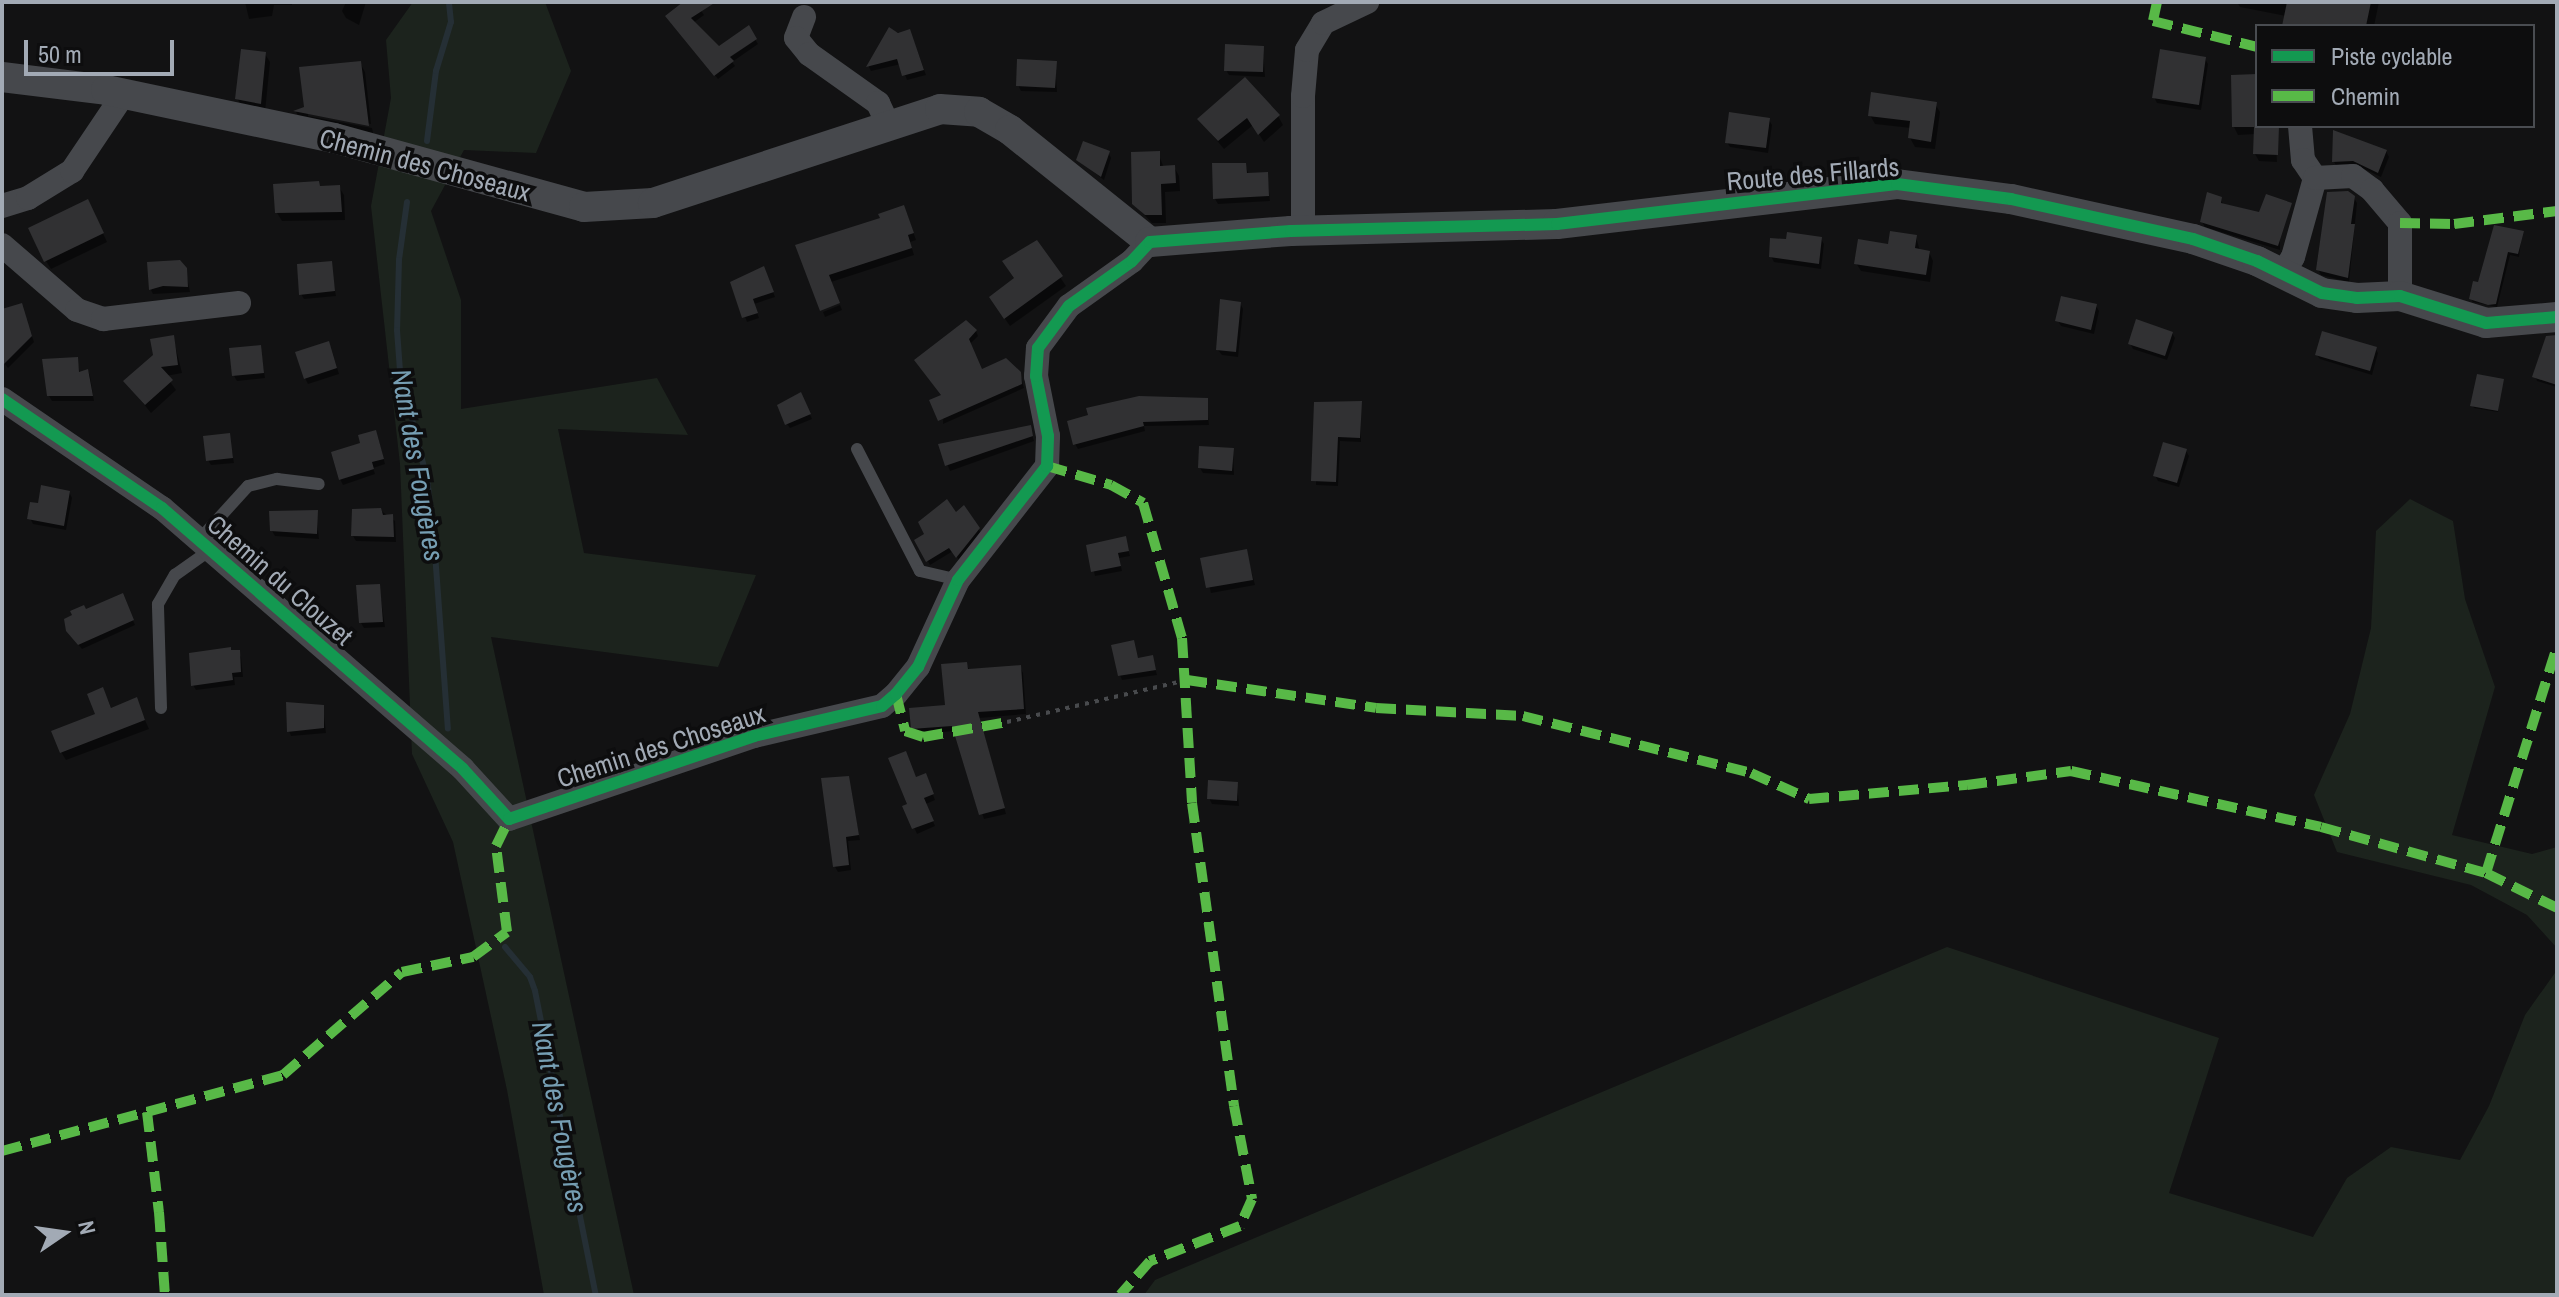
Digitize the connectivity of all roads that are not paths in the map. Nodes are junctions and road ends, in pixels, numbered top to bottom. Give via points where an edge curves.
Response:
1 (1367, 2) edge
2 (804, 17) dead end
3 (2, 77) edge
4 (123, 95) junction
5 (888, 124) junction
6 (2300, 128) edge
7 (2315, 178) junction
8 (2, 206) edge
9 (1303, 230) junction
10 (1150, 242) junction
11 (2, 245) edge
12 (2282, 275) junction
13 (2400, 296) junction
14 (239, 303) dead end
15 (2557, 317) edge
16 (2, 399) edge
17 (857, 449) dead end
18 (319, 484) dead end
19 (204, 545) junction
20 (958, 580) junction
21 (161, 708) dead end
22 (509, 819) joint

1 - 9 street via 1323,23 1307,50
2 - 5 street via 796,38 809,54 878,103
3 - 4 street, Chemin des Choseaux
4 - 5 street, Chemin des Choseaux via 334,138 584,207 653,203
4 - 8 street via 72,171 28,198
5 - 10 street, Chemin des Choseaux via 940,109 979,112 1010,130
6 - 7 street via 2303,160
7 - 12 street via 2293,257
7 - 13 street via 2353,176 2400,223
9 - 10 street, Route des Fillards
9 - 12 street, Route des Fillards via 1557,224 1897,184 2011,199 2193,239
10 - 20 street, Chemin des Choseaux via 1069,306 1038,348 1036,376 1048,436 1047,466
11 - 14 street via 77,310 103,319
12 - 13 street, Route des Fillards via 2322,293
13 - 15 street, Route des Fillards via 2486,323
16 - 19 street, Chemin du Clouzet via 111,471
17 - 20 lane via 920,571
18 - 19 lane via 277,479 248,486
19 - 21 lane via 175,575 158,604
19 - 22 street, Chemin du Clouzet via 463,769
20 - 22 street, Chemin des Choseaux via 908,684 882,706 754,736

